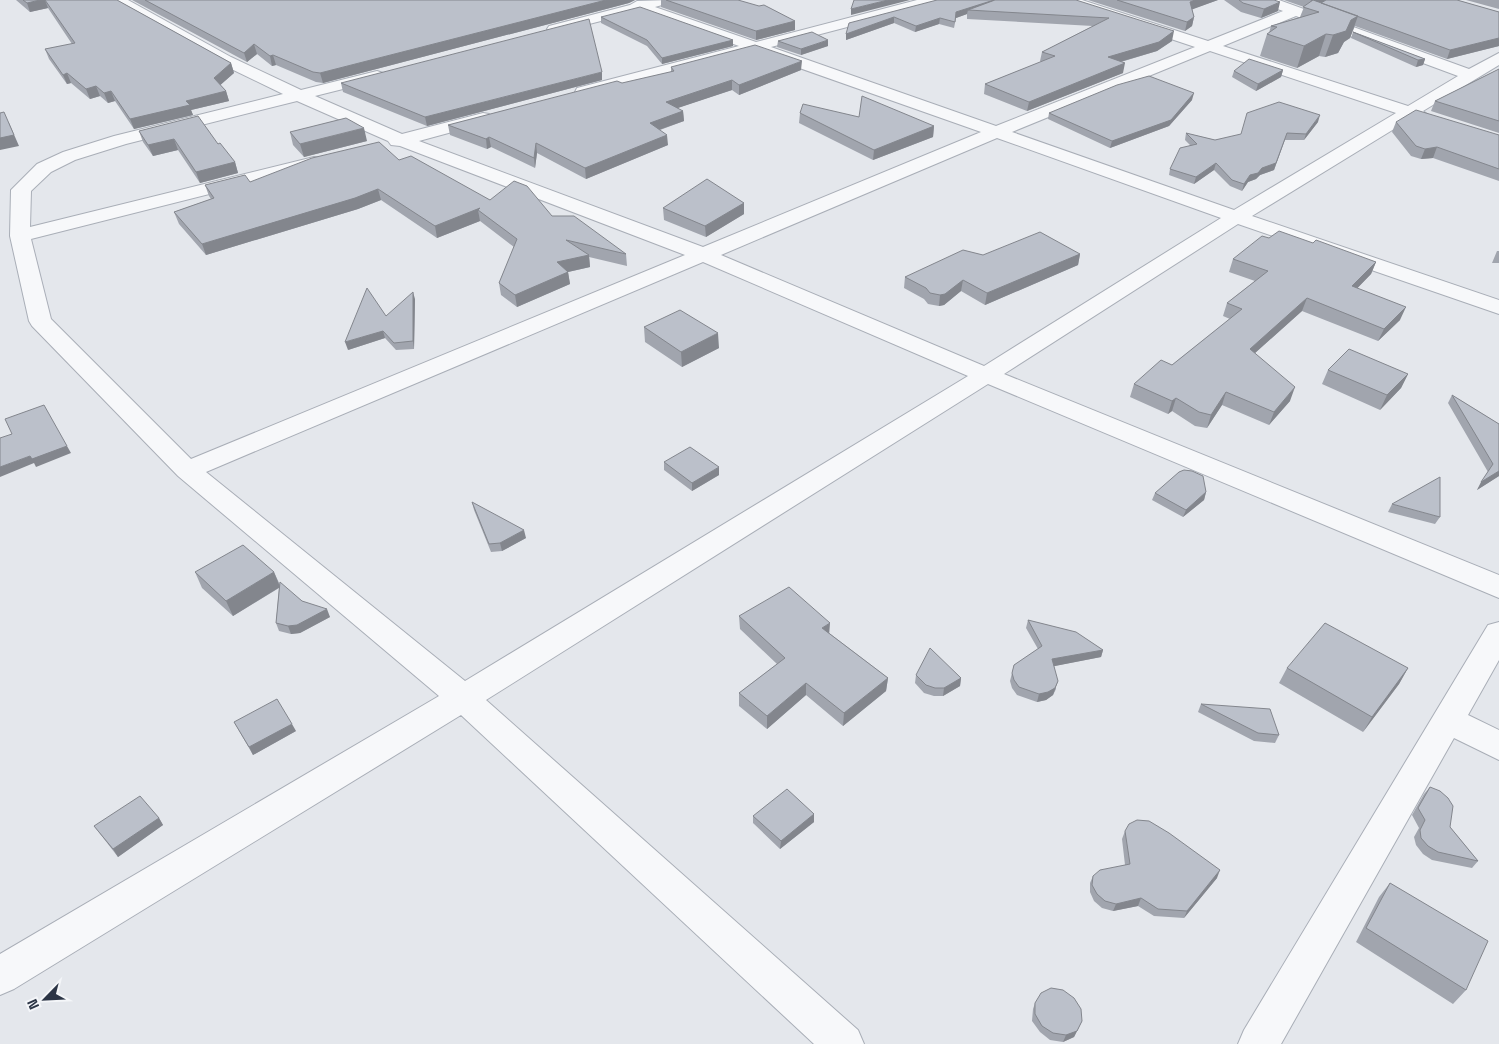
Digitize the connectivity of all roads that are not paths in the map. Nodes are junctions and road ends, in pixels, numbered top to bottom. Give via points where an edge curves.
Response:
1 (118, 0) edge
2 (664, 0) edge
3 (934, 0) edge
4 (1068, 0) edge
5 (1266, 0) edge
6 (631, 3) edge
7 (1296, 11) junction
8 (536, 34) edge
9 (1208, 46) junction
10 (753, 47) junction
11 (1499, 58) edge
12 (394, 71) edge
13 (1470, 75) junction
14 (300, 96) junction
15 (562, 97) edge
16 (1409, 112) junction
17 (496, 115) edge
18 (1436, 120) edge
19 (997, 132) junction
20 (401, 140) junction
21 (372, 147) edge
22 (334, 157) edge
23 (1236, 217) junction
24 (20, 236) junction
25 (704, 255) junction
26 (1499, 308) edge
27 (986, 376) junction
28 (187, 470) junction
29 (1499, 587) edge
30 (1499, 633) edge
31 (463, 698) junction
32 (1449, 720) junction
33 (1499, 746) edge
34 (0, 976) edge
35 (844, 1044) edge
36 (1258, 1044) edge

1 - 14 street via 225,60
2 - 6 street
3 - 10 street
4 - 9 street
5 - 7 street
6 - 8 street
6 - 10 street
7 - 9 street
7 - 13 street
9 - 16 street
9 - 19 street
10 - 15 street
10 - 19 street
11 - 13 street
12 - 14 street
13 - 16 street
14 - 20 street
14 - 24 street via 120,140 69,156 44,168 21,190
16 - 18 street
16 - 23 street
17 - 20 street
19 - 23 street
19 - 25 street
20 - 21 street
20 - 25 street
22 - 24 street
23 - 26 street
23 - 27 street
24 - 28 street via 40,321
25 - 27 street
25 - 28 street
27 - 29 street
27 - 31 street
28 - 31 street
30 - 32 street
31 - 34 street
31 - 35 street
32 - 33 street
32 - 36 street

